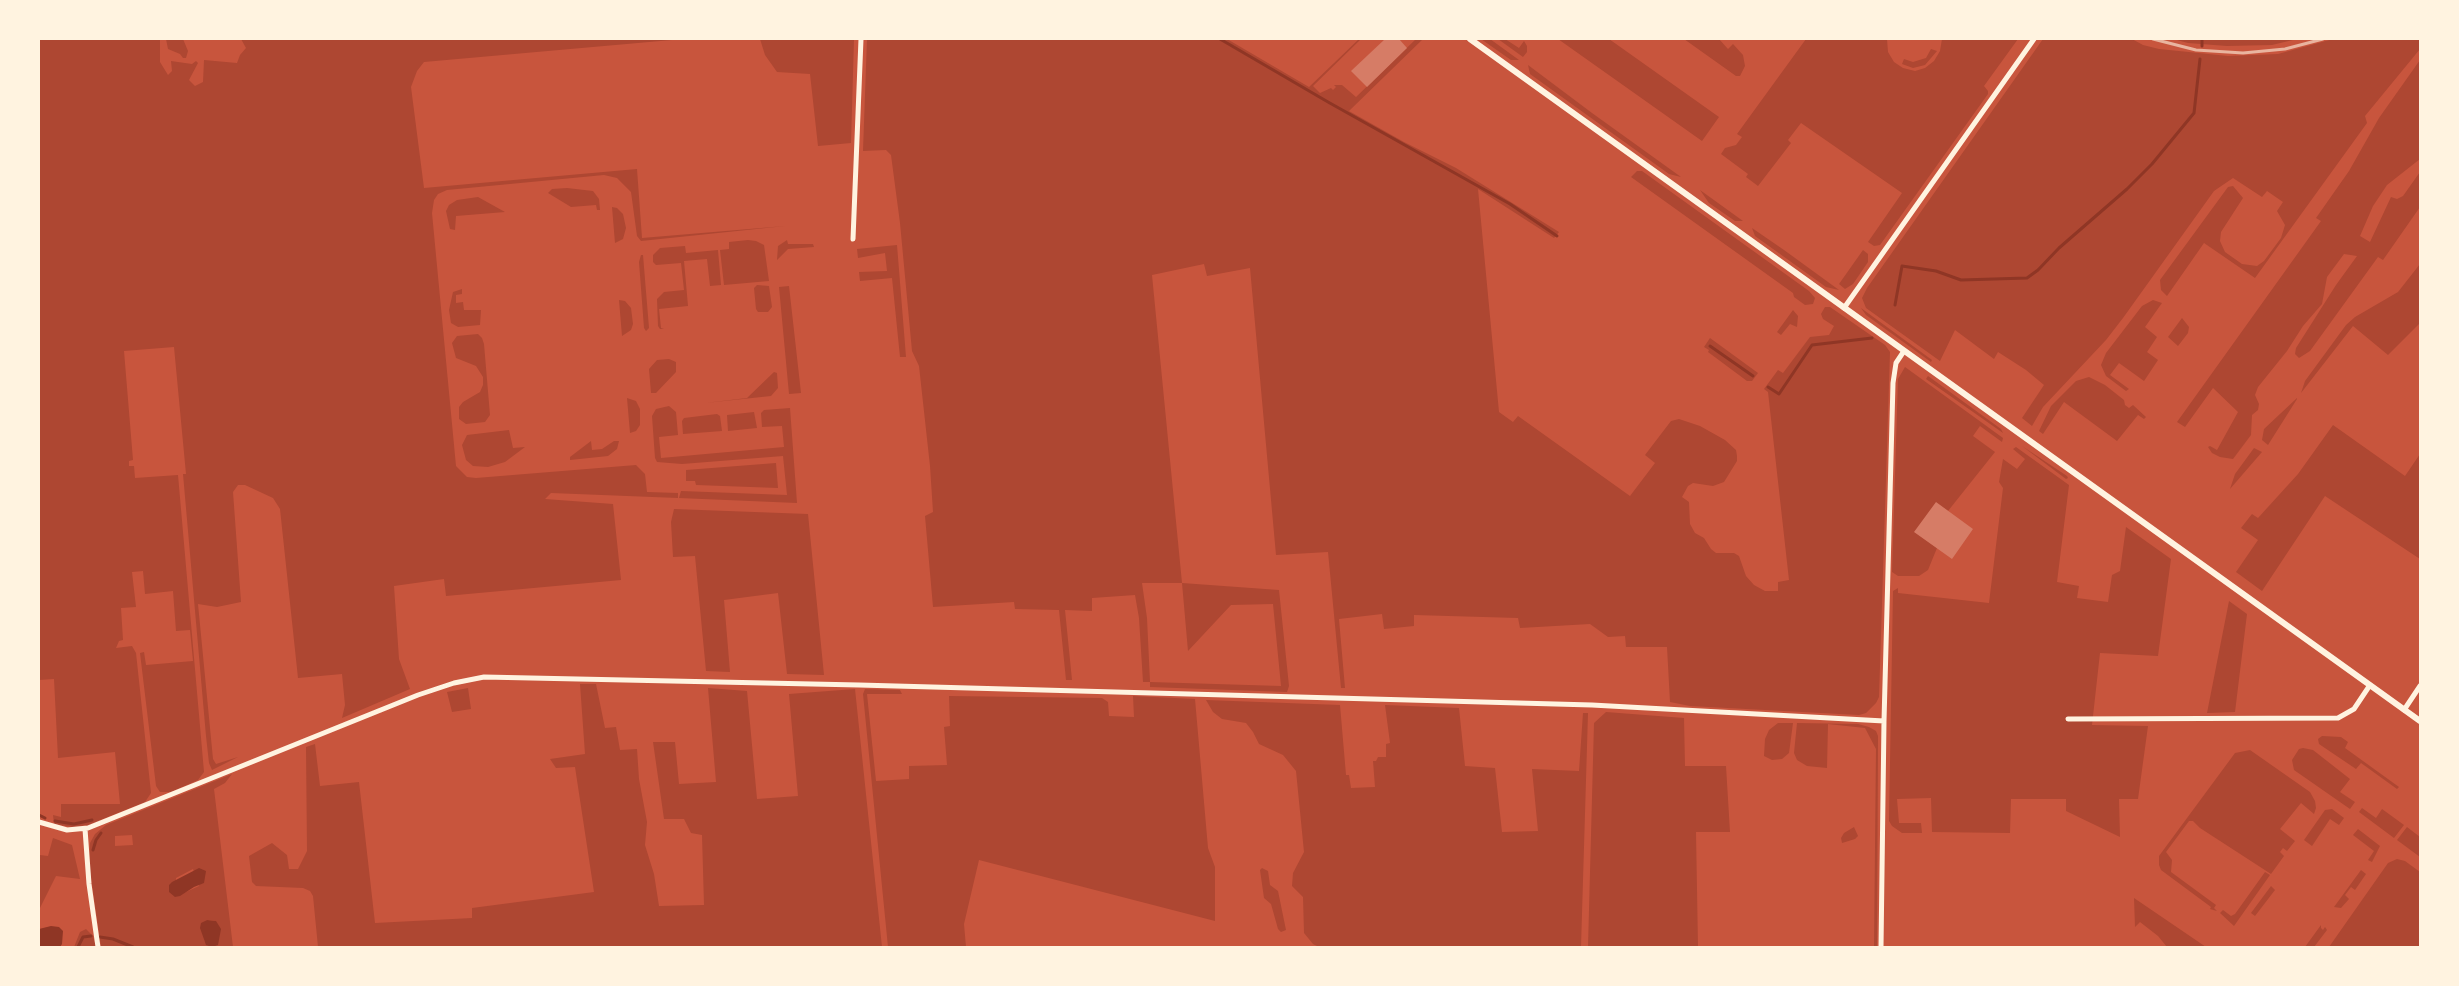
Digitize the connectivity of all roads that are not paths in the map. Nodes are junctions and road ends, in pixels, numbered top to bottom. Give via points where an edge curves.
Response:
1 (861, 39) edge
2 (1470, 39) edge
3 (2034, 39) edge
4 (852, 238) dead end
5 (1844, 308) junction
6 (1904, 351) junction
7 (2370, 685) junction
8 (2420, 686) edge
9 (2404, 710) junction
10 (2068, 719) dead end
11 (1884, 721) junction
12 (2420, 721) edge
13 (39, 822) edge
14 (85, 829) junction
15 (98, 947) edge
16 (1881, 947) edge

1 - 4 street
2 - 5 street
3 - 5 street
5 - 6 street
6 - 7 street
6 - 11 street via 1896,363 1893,383
7 - 9 street
7 - 10 street via 2354,710 2338,718
8 - 9 street
9 - 12 street
11 - 14 street via 1592,705 510,676 466,680 440,687
11 - 16 street
13 - 14 street via 62,829
14 - 15 street

